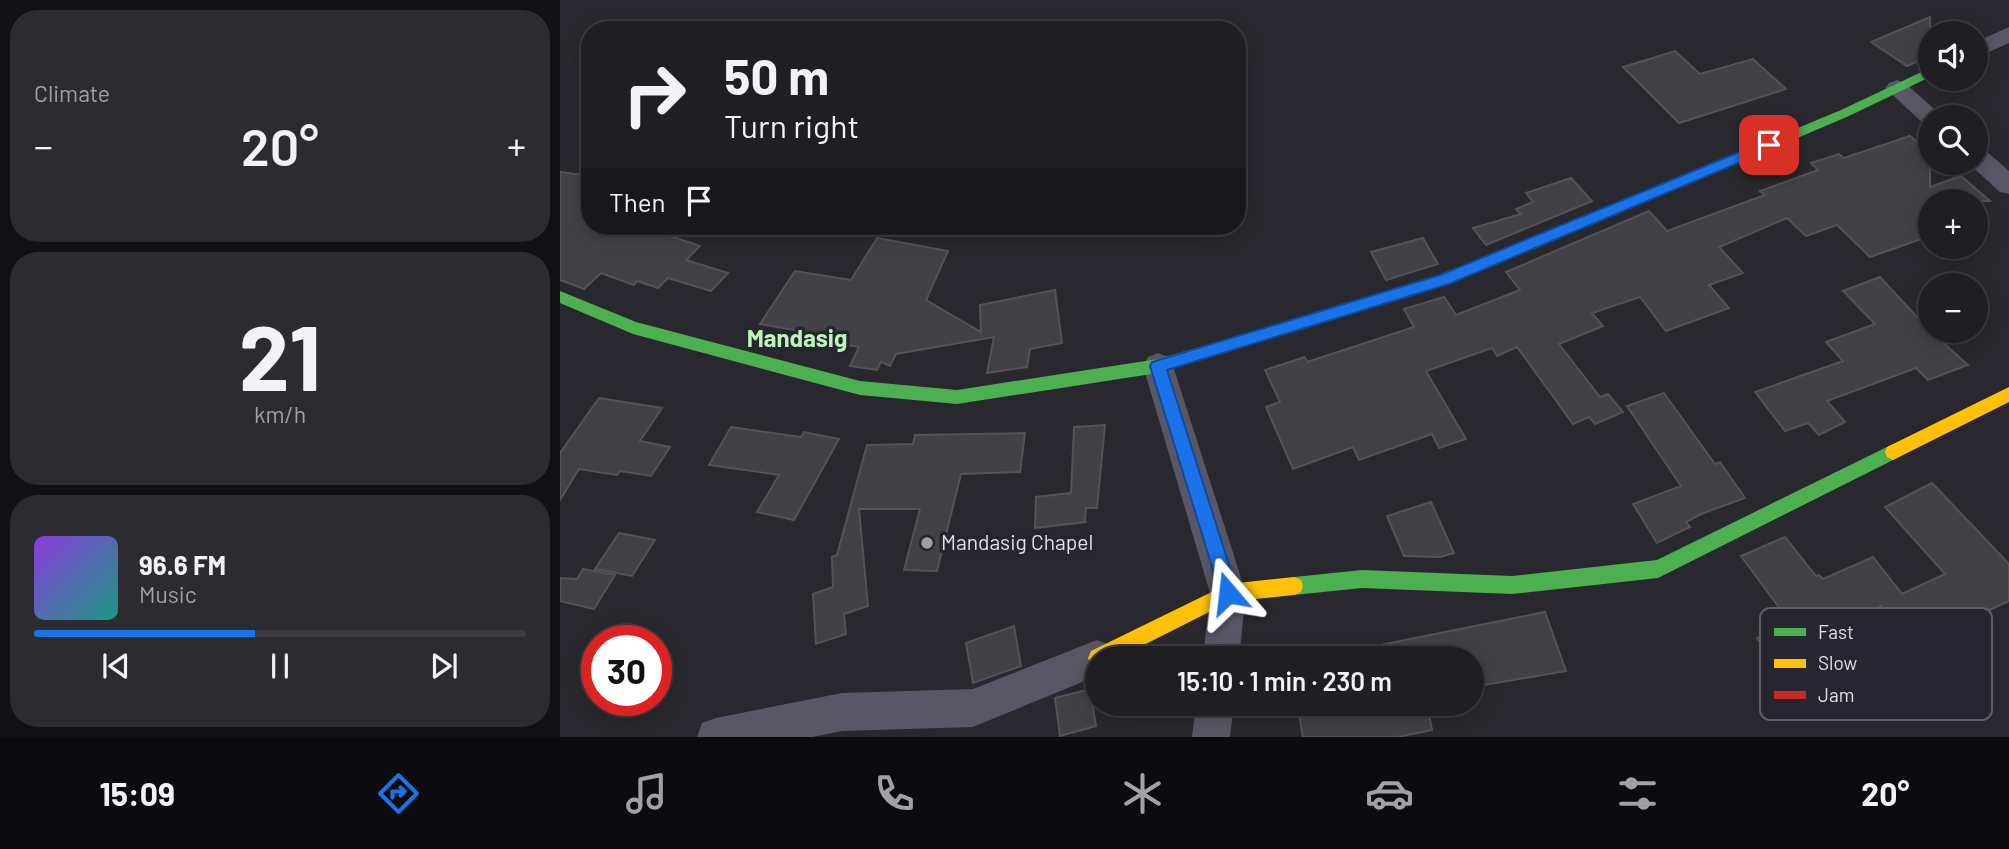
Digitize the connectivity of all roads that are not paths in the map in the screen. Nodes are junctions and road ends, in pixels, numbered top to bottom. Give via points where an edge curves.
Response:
1 (2009, 34) edge
2 (1988, 45) edge
3 (1918, 78) edge
4 (1897, 88) junction
5 (1918, 106) edge
6 (1988, 167) edge
7 (2009, 185) edge
8 (560, 297) edge
9 (1157, 366) junction
10 (2009, 394) edge
11 (1228, 593) junction
12 (1121, 646) edge
13 (1222, 646) edge
14 (1085, 663) edge
15 (1214, 716) edge
16 (716, 737) edge
17 (1211, 737) edge

1 - 2 street
3 - 4 street
4 - 5 street
4 - 9 street via 1444,279
6 - 7 street
8 - 9 street via 633,328 860,388 957,397
9 - 11 street
10 - 11 street via 1658,569 1512,585 1362,579
11 - 12 street
11 - 13 street
14 - 16 street via 972,708 842,712
15 - 17 street

